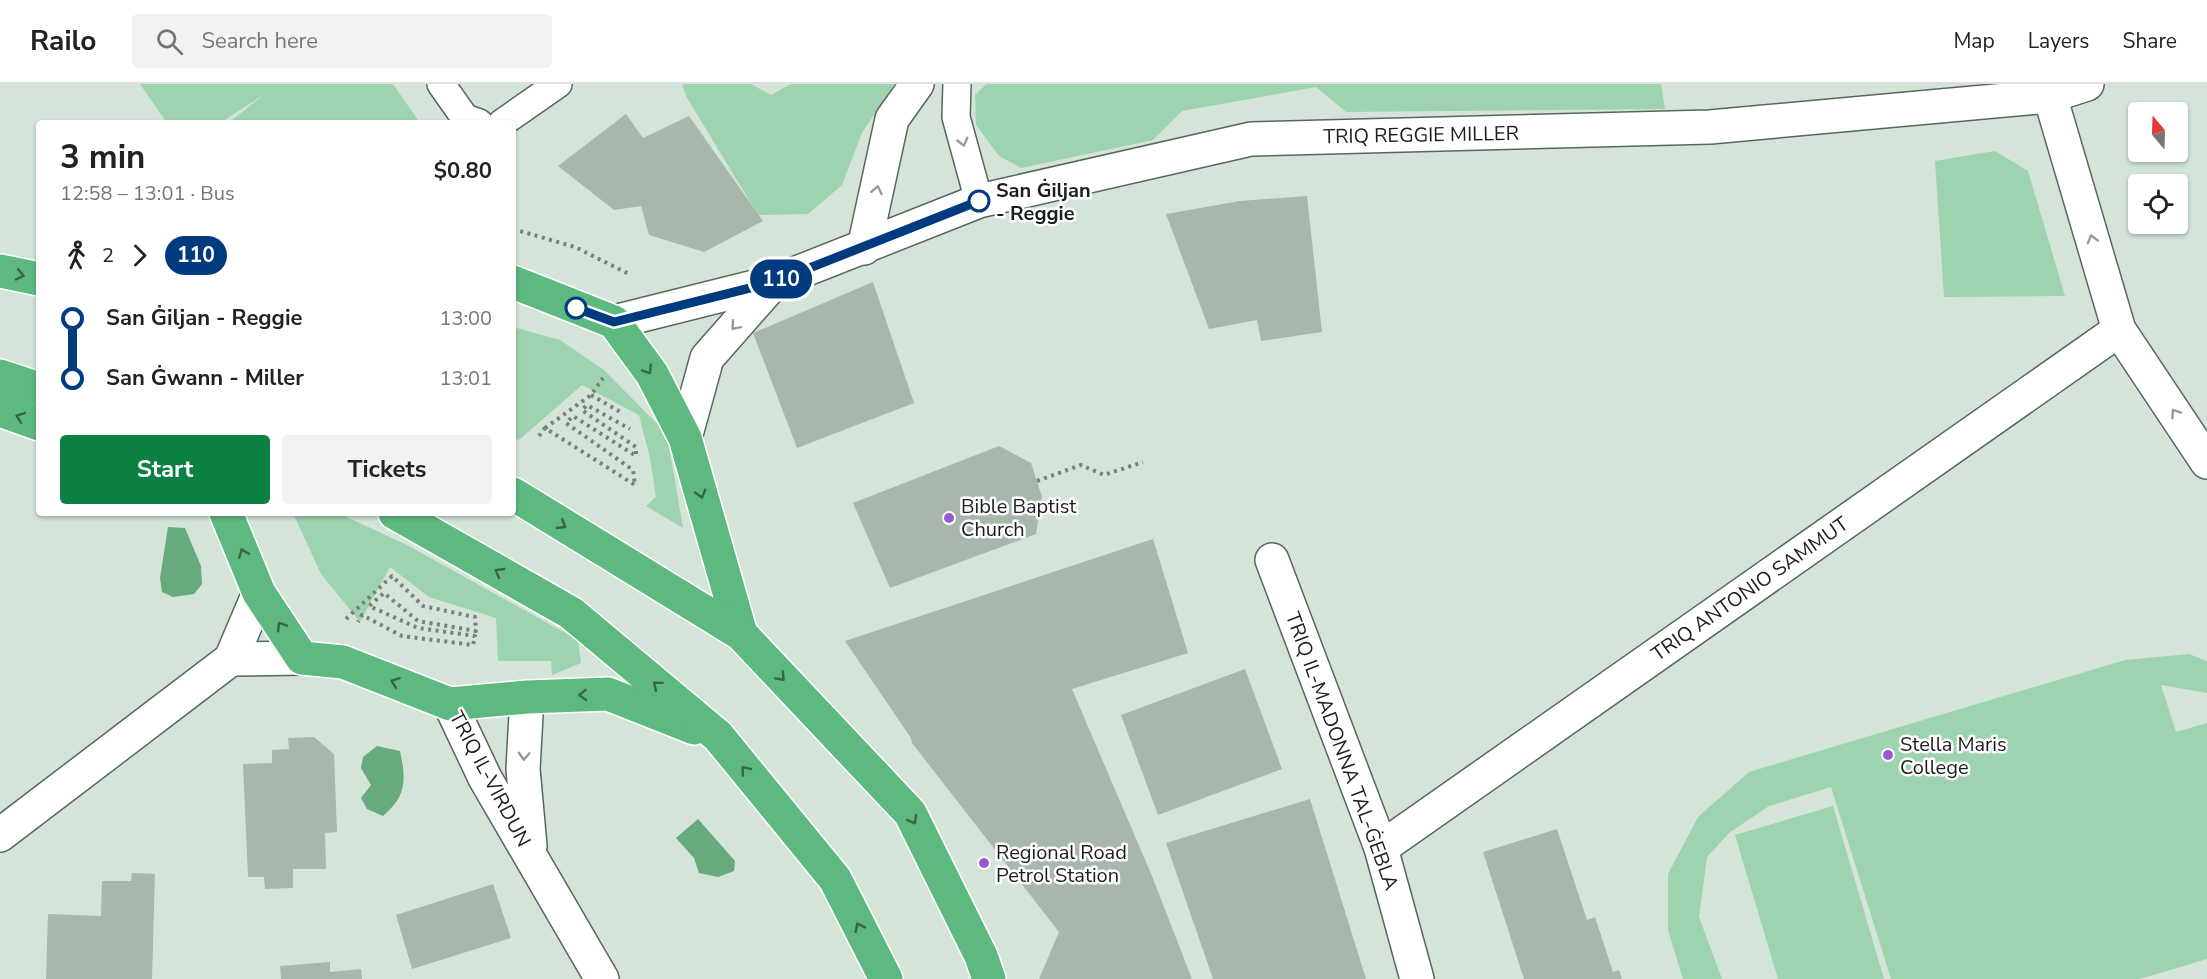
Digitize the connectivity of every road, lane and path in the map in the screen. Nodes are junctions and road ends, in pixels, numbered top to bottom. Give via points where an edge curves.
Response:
1 (441, 84) edge
2 (558, 84) edge
3 (917, 84) edge
4 (957, 84) edge
5 (2087, 84) edge
6 (2050, 96) junction
7 (471, 120) edge
8 (506, 120) edge
9 (979, 201) junction
10 (516, 230) edge
11 (864, 248) junction
12 (0, 271) edge
13 (639, 276) dead end
14 (36, 278) edge
15 (774, 282) junction
16 (516, 283) edge
17 (614, 322) junction
18 (2119, 330) junction
19 (0, 376) edge
20 (36, 388) edge
21 (0, 410) edge
22 (627, 416) dead end
23 (36, 423) edge
24 (628, 423) dead end
25 (545, 428) junction
26 (539, 436) dead end
27 (685, 438) junction
28 (1143, 462) dead end
29 (2207, 462) edge
30 (1037, 481) dead end
31 (516, 496) edge
32 (227, 516) edge
33 (400, 516) edge
34 (1272, 560) dead end
35 (259, 593) junction
36 (340, 624) dead end
37 (367, 628) dead end
38 (741, 634) junction
39 (302, 658) junction
40 (231, 659) junction
41 (527, 697) junction
42 (450, 704) junction
43 (717, 736) junction
44 (0, 835) edge
45 (1381, 848) junction
46 (530, 854) junction
47 (602, 979) edge
48 (886, 979) edge
49 (989, 979) edge
50 (1417, 979) edge

1 - 7 lane via 465,118
2 - 8 lane
11 -> 3 street via 892,119
4 -> 9 lane via 956,117
5 - 6 street, TRIQ REGGIE MILLER
6 - 9 street, TRIQ REGGIE MILLER via 1710,127 1251,139
18 -> 6 street
9 - 11 street, TRIQ REGGIE MILLER
10 - 13 path via 575,247
11 - 15 street, TRIQ REGGIE MILLER
12 -> 14 highway
15 - 17 street, TRIQ REGGIE MILLER
15 -> 27 street, TRIQ REGGIE MILLER via 707,358
16 - 17 highway
17 -> 27 highway via 652,374
29 -> 18 street
18 - 45 street, TRIQ ANTONIO SAMMUT
19 - 20 highway
23 -> 21 highway
22 - 25 path via 591,395
24 - 25 path via 630,430 587,405 582,410 636,447 636,456 573,416 566,423 633,470 635,485
25 - 26 path
27 -> 38 highway
28 - 30 path via 1104,475 1081,465
31 -> 38 highway
35 -> 32 highway
43 -> 33 highway via 571,613
34 - 45 street, TRIQ IL-MADONNA TAL-ĠEBLA
39 -> 35 highway
35 - 40 street
36 - 37 path via 393,576 423,606 475,617 476,631 418,621 384,593 369,606 418,627 475,636 473,645 402,636 362,615 357,623
38 -> 49 highway via 910,813
39 - 40 street
42 -> 39 highway via 343,662
40 - 44 street
41 - 42 highway
43 -> 41 highway via 608,694
41 -> 46 street, TRIQ IL-VIRDUN via 523,769
42 - 46 street, TRIQ IL-VIRDUN via 485,778
48 -> 43 highway via 835,879
45 - 50 street, TRIQ IL-MADONNA TAL-ĠEBLA
46 - 47 street, TRIQ IL-VIRDUN

